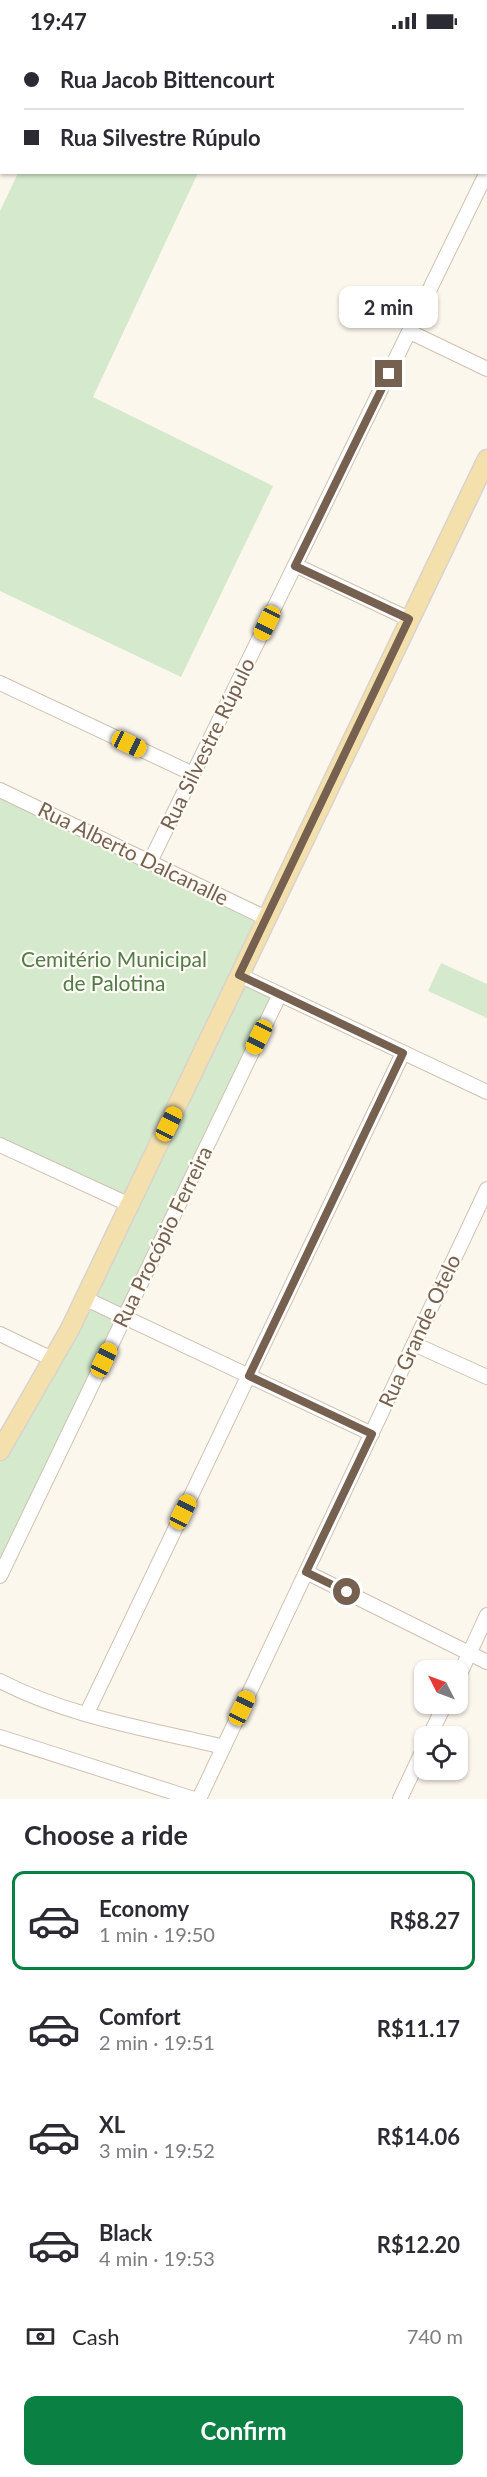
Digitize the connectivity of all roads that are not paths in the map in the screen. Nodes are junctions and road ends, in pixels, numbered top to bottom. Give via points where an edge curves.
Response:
1 (486, 174) edge
2 (410, 332) junction
3 (487, 369) edge
4 (487, 459) edge
5 (481, 489) edge
6 (295, 566) junction
7 (409, 619) junction
8 (0, 683) edge
9 (193, 774) junction
10 (0, 790) edge
11 (150, 862) junction
12 (266, 918) junction
13 (239, 975) junction
14 (280, 994) junction
15 (403, 1053) junction
16 (487, 1092) edge
17 (0, 1144) edge
18 (487, 1189) edge
19 (130, 1205) junction
20 (84, 1298) junction
21 (125, 1317) junction
22 (0, 1334) edge
23 (414, 1344) junction
24 (52, 1359) junction
25 (249, 1376) junction
26 (487, 1377) edge
27 (372, 1434) junction
28 (0, 1451) edge
29 (306, 1572) junction
30 (0, 1576) edge
31 (487, 1615) edge
32 (469, 1653) junction
33 (466, 1660) edge
34 (487, 1662) edge
35 (0, 1681) edge
36 (87, 1713) junction
37 (0, 1737) edge
38 (224, 1747) junction
39 (414, 1769) edge
40 (194, 1799) edge
41 (199, 1799) edge
42 (400, 1799) edge

1 - 2 street, Rua Silvestre Rúpulo
2 - 3 street
2 - 6 street, Rua Silvestre Rúpulo
4 - 5 main road
5 - 7 main road
6 - 7 street
6 - 9 street, Rua Silvestre Rúpulo
7 - 12 main road
8 - 9 street
9 - 11 street, Rua Silvestre Rúpulo
10 - 11 street, Rua Alberto Dalcanalle
11 - 12 street, Rua Alberto Dalcanalle
12 - 13 main road
13 - 14 street
13 - 19 main road
14 - 15 street
14 - 21 street, Rua Procópio Ferreira
15 - 16 street
15 - 25 street
17 - 19 street
18 - 23 street, Rua Grande Otelo
19 - 20 main road
20 - 21 street
20 - 24 main road
21 - 25 street
21 - 30 street, Rua Procópio Ferreira
22 - 24 street
23 - 26 street
23 - 27 street, Rua Grande Otelo
24 - 28 main road
25 - 27 street
25 - 36 street
27 - 29 street, Rua Grande Otelo
29 - 32 street
29 - 38 street, Rua Grande Otelo
31 - 32 street
32 - 33 street
32 - 34 street
35 - 36 street
36 - 38 street
37 - 40 street
38 - 41 street, Rua Grande Otelo
39 - 42 street

